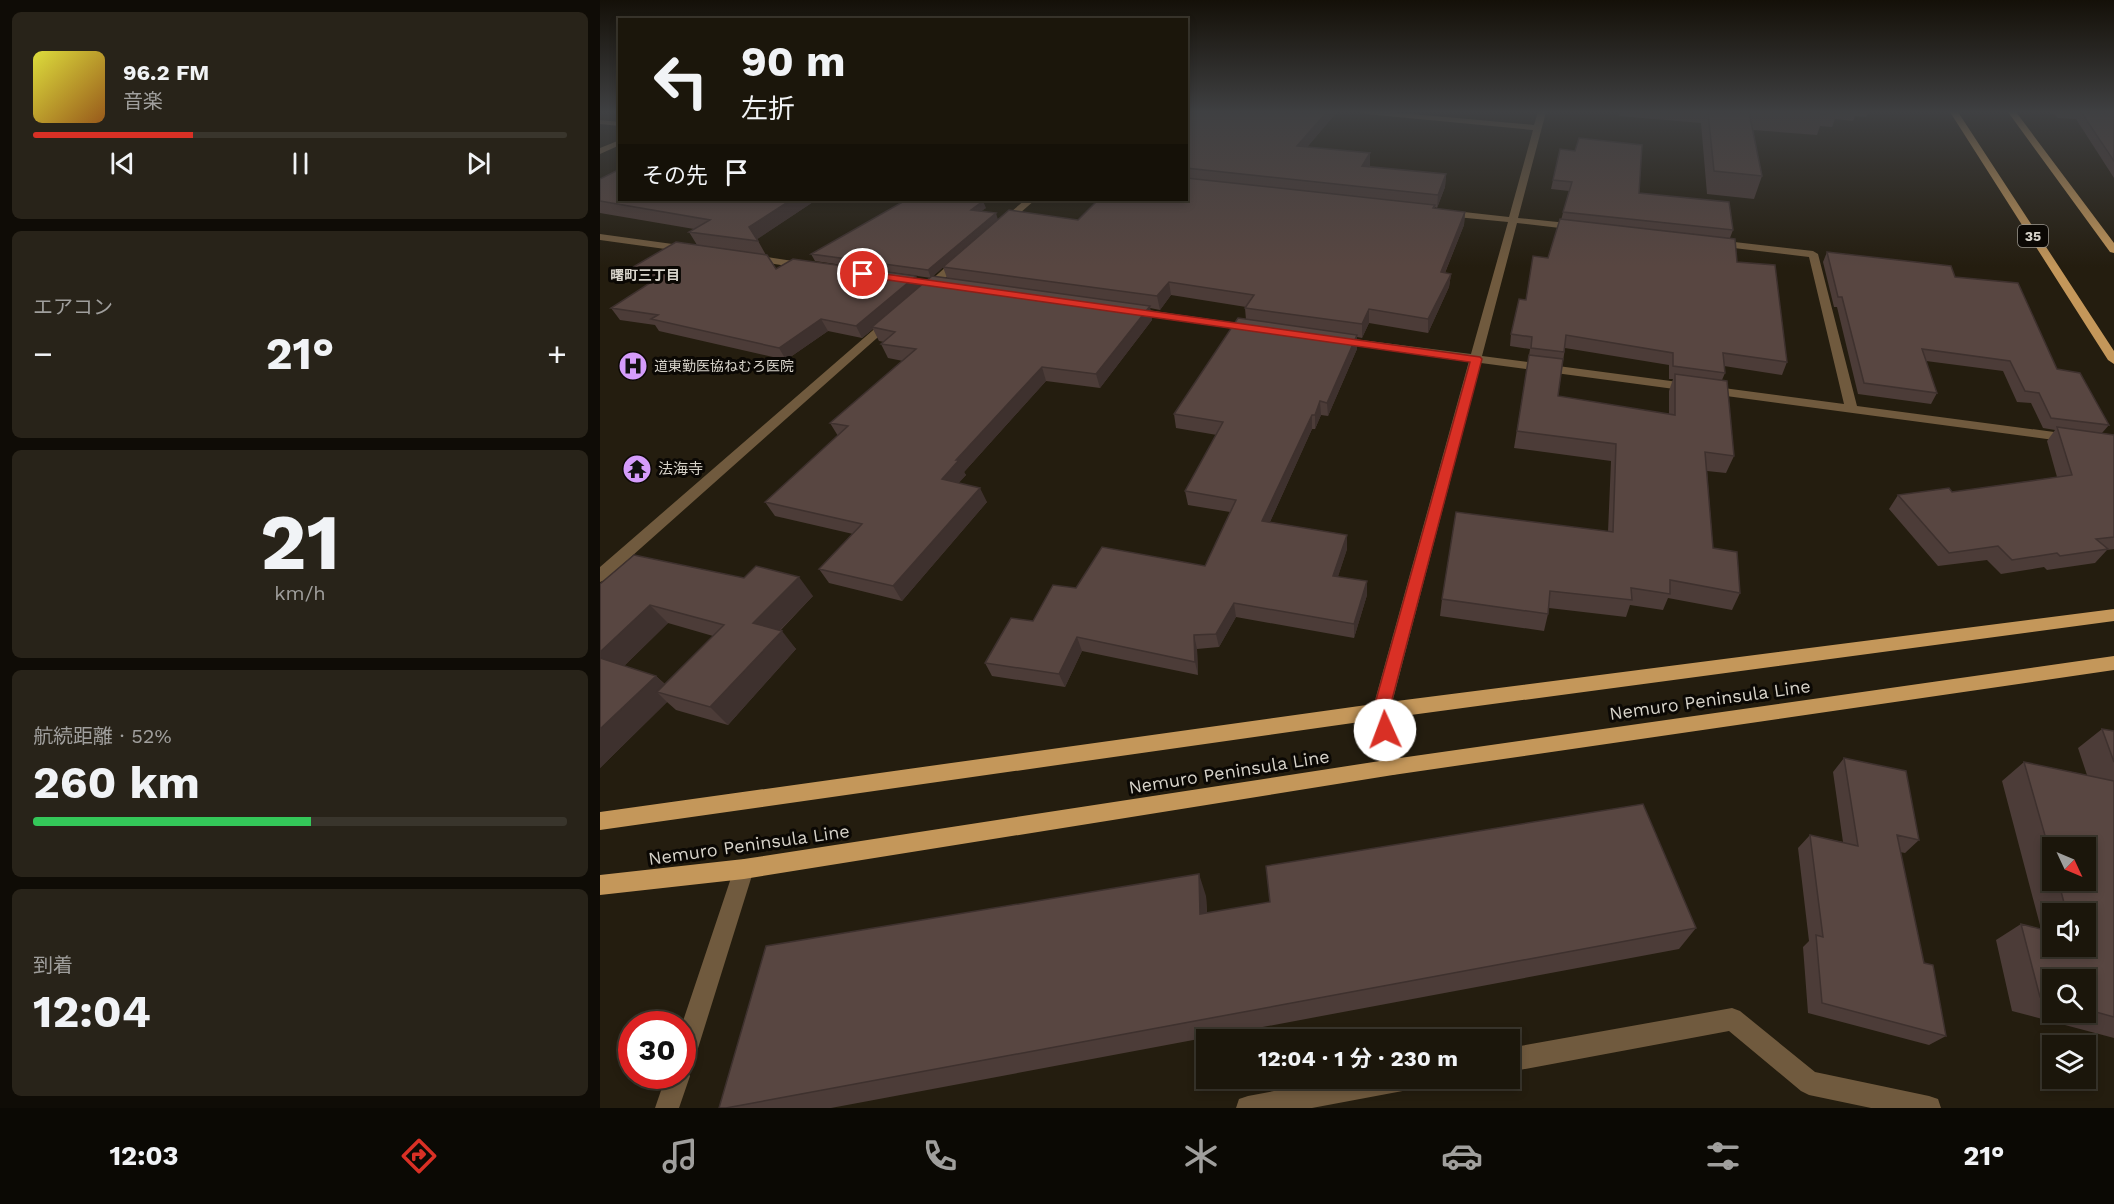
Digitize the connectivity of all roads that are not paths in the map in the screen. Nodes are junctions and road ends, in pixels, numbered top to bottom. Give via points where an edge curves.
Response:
1 (1529, 164) edge
2 (1987, 164) edge
3 (2050, 164) edge
4 (1029, 201) edge
5 (1432, 211) edge
6 (1514, 220) junction
7 (1583, 228) edge
8 (996, 229) edge
9 (600, 237) edge
10 (1709, 242) edge
11 (2114, 250) edge
12 (701, 251) edge
13 (971, 251) edge
14 (736, 256) edge
15 (817, 267) edge
16 (918, 296) edge
17 (904, 309) edge
18 (1122, 310) edge
19 (1264, 330) edge
20 (1323, 338) edge
21 (1476, 359) junction
22 (2114, 360) edge
23 (1851, 408) junction
24 (2080, 439) edge
25 (600, 576) edge
26 (2114, 615) edge
27 (2114, 663) edge
28 (1381, 711) junction
29 (1393, 767) junction
30 (600, 821) edge
31 (744, 869) junction
32 (600, 885) edge
33 (696, 1018) edge
34 (1520, 1058) edge
35 (674, 1089) edge
36 (1349, 1089) edge
37 (668, 1108) edge
38 (1248, 1108) edge
39 (1929, 1108) edge

1 - 6 street
2 - 22 main road, 35
3 - 11 main road
4 - 8 street
5 - 6 street
6 - 7 street
6 - 21 street
9 - 12 street
10 - 23 street via 1813,254
13 - 16 street
14 - 15 street
17 - 25 street
18 - 19 street
20 - 21 street
21 - 23 street
21 - 28 street
23 - 24 street
26 - 28 main road, Nemuro Peninsula Line
27 - 29 main road, Nemuro Peninsula Line
28 - 29 street
28 - 30 main road, Nemuro Peninsula Line
29 - 31 main road, Nemuro Peninsula Line
31 - 32 main road, Nemuro Peninsula Line
31 - 33 street
34 - 39 street via 1732,1019 1809,1083
35 - 37 street
36 - 38 street

